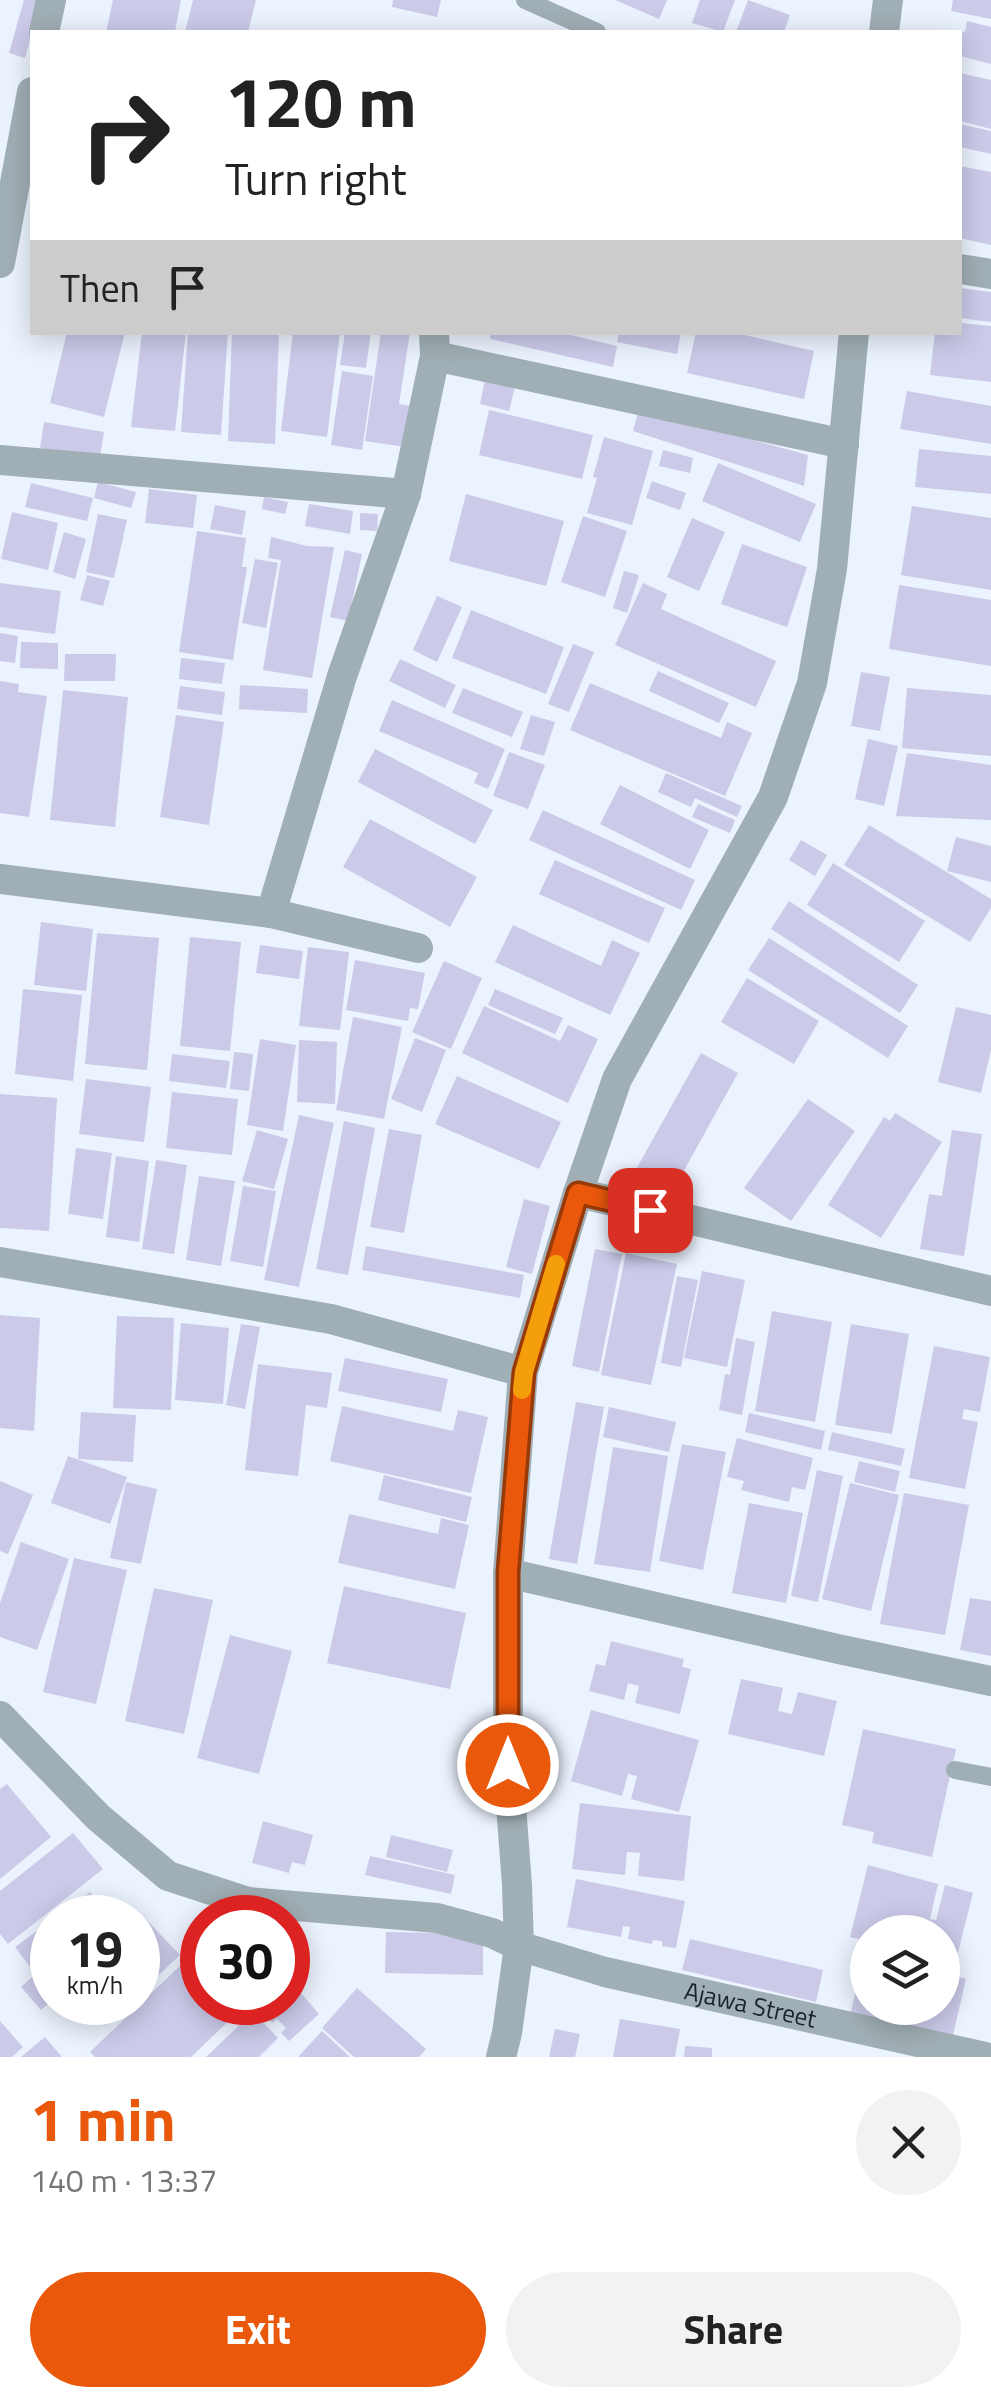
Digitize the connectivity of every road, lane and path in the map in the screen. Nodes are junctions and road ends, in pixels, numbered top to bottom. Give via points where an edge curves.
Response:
1 (51, 0) edge
2 (526, 0) edge
3 (888, 0) edge
4 (44, 30) edge
5 (592, 30) edge
6 (884, 30) edge
7 (30, 103) edge
8 (0, 263) edge
9 (962, 268) edge
10 (991, 274) edge
11 (854, 335) edge
12 (435, 344) edge
13 (844, 444) junction
14 (0, 460) edge
15 (406, 494) junction
16 (0, 879) edge
17 (271, 913) junction
18 (418, 948) dead end
19 (578, 1193) junction
20 (0, 1262) edge
21 (991, 1290) edge
22 (524, 1372) junction
23 (508, 1572) junction
24 (991, 1681) edge
25 (0, 1716) edge
26 (955, 1770) dead end
27 (991, 1777) edge
28 (518, 1946) junction
29 (501, 2057) edge
30 (985, 2057) edge

1 - 4 street
2 - 5 lane
3 - 6 street
7 - 8 street
9 - 10 street
11 - 13 street
12 - 13 street
12 - 15 street
13 - 19 street via 812,683 773,797 617,1080
14 - 15 street
15 - 17 street via 342,676
16 - 17 street
17 - 18 street
19 - 21 street
19 - 22 street
20 - 22 street via 330,1319
22 - 23 street
23 - 24 street
23 - 28 street via 508,1765
25 - 28 street, Ajawa Street via 98,1817 168,1876 248,1902 437,1918
26 - 27 lane
28 - 29 street
28 - 30 street, Ajawa Street

